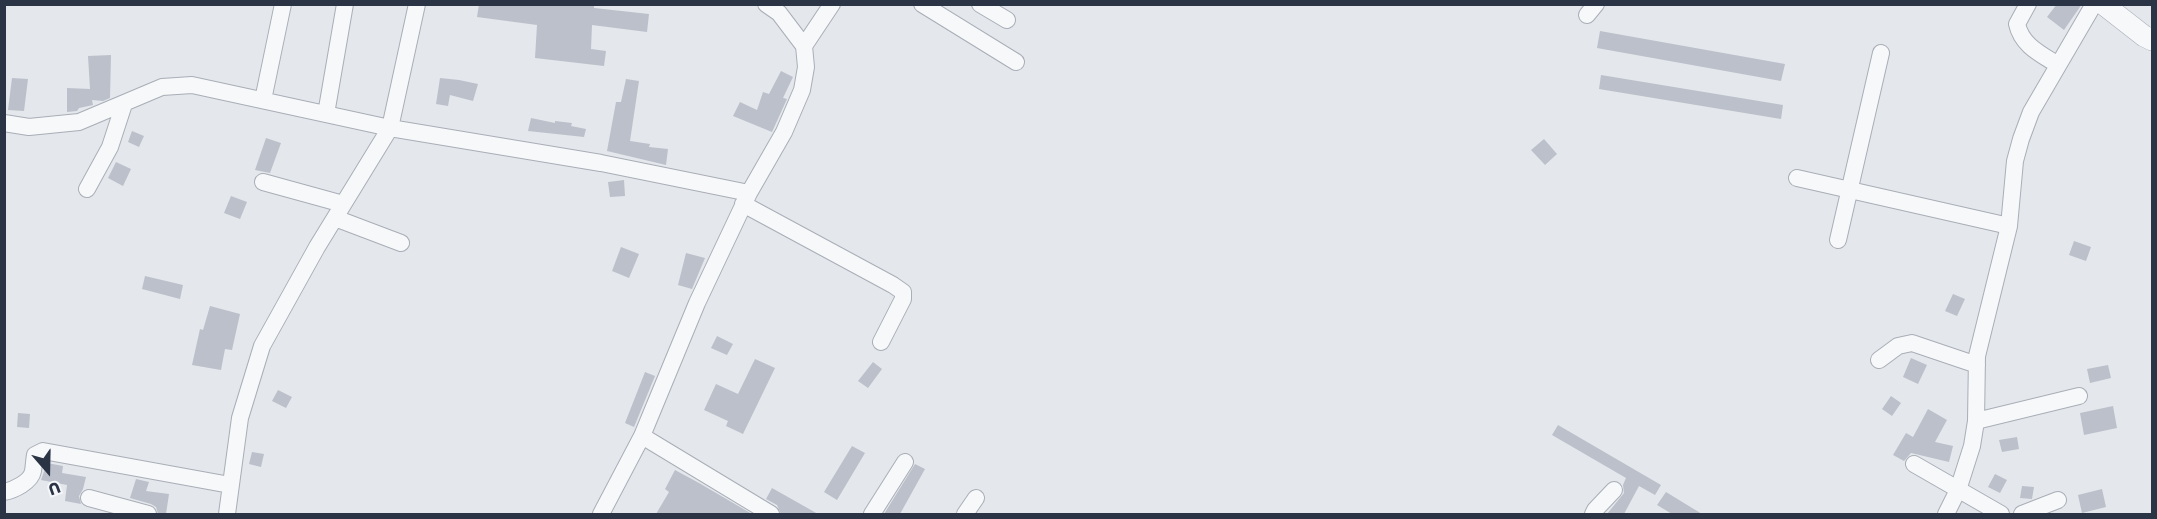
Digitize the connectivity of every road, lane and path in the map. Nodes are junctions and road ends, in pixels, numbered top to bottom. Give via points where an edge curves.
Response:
1 (283, 4) edge
2 (345, 4) edge
3 (417, 4) edge
4 (832, 4) edge
5 (922, 4) edge
6 (981, 4) edge
7 (2028, 4) edge
8 (2094, 4) edge
9 (2103, 4) edge
10 (776, 7) edge
11 (1007, 20) dead end
12 (2152, 40) edge
13 (804, 46) junction
14 (1881, 53) dead end
15 (1016, 62) dead end
16 (2058, 65) junction
17 (263, 100) junction
18 (124, 104) junction
19 (326, 114) junction
20 (4, 123) edge
21 (390, 128) junction
22 (1797, 178) dead end
23 (263, 182) dead end
24 (87, 189) dead end
25 (1849, 189) junction
26 (746, 199) junction
27 (339, 211) junction
28 (2009, 225) junction
29 (1838, 240) dead end
30 (401, 243) dead end
31 (881, 342) dead end
32 (1880, 360) dead end
33 (1977, 365) junction
34 (2079, 396) dead end
35 (1976, 421) junction
36 (642, 436) junction
37 (906, 462) dead end
38 (1914, 464) dead end
39 (230, 485) junction
40 (1614, 490) dead end
41 (1958, 490) junction
42 (4, 492) edge
43 (89, 498) dead end
44 (976, 498) dead end
45 (2058, 500) dead end
46 (148, 514) edge
47 (228, 514) edge
48 (601, 514) edge
49 (771, 514) edge
50 (872, 514) edge
51 (965, 514) edge
52 (1593, 514) edge
53 (1946, 514) edge
54 (2001, 514) edge
55 (2022, 514) edge

1 - 17 street
2 - 19 street
3 - 21 street
4 - 13 street
5 - 15 street
6 - 11 street
7 - 16 street via 2017,24 2019,33 2028,45
8 - 16 street
9 - 12 street
10 - 13 street
13 - 26 street via 802,90 784,132
14 - 25 street
16 - 28 street via 2031,112 2021,139
17 - 18 street via 192,85 162,87
17 - 19 street
18 - 20 street via 79,122 29,127
18 - 24 street via 110,147
19 - 21 street
21 - 26 street via 601,163
21 - 27 street
22 - 25 street
23 - 27 street
25 - 28 street
25 - 29 street
26 - 31 street via 903,292
26 - 36 street via 697,303
27 - 30 street
27 - 39 street via 262,346 240,418
28 - 33 street
32 - 33 street via 1898,346 1912,343
33 - 35 street
34 - 35 street
35 - 41 street
36 - 48 street
36 - 49 street
37 - 50 street
38 - 41 street
39 - 42 street via 42,451 35,455 29,478
39 - 47 street
40 - 52 street
41 - 53 street
41 - 54 street
43 - 46 street
44 - 51 street
45 - 55 street

